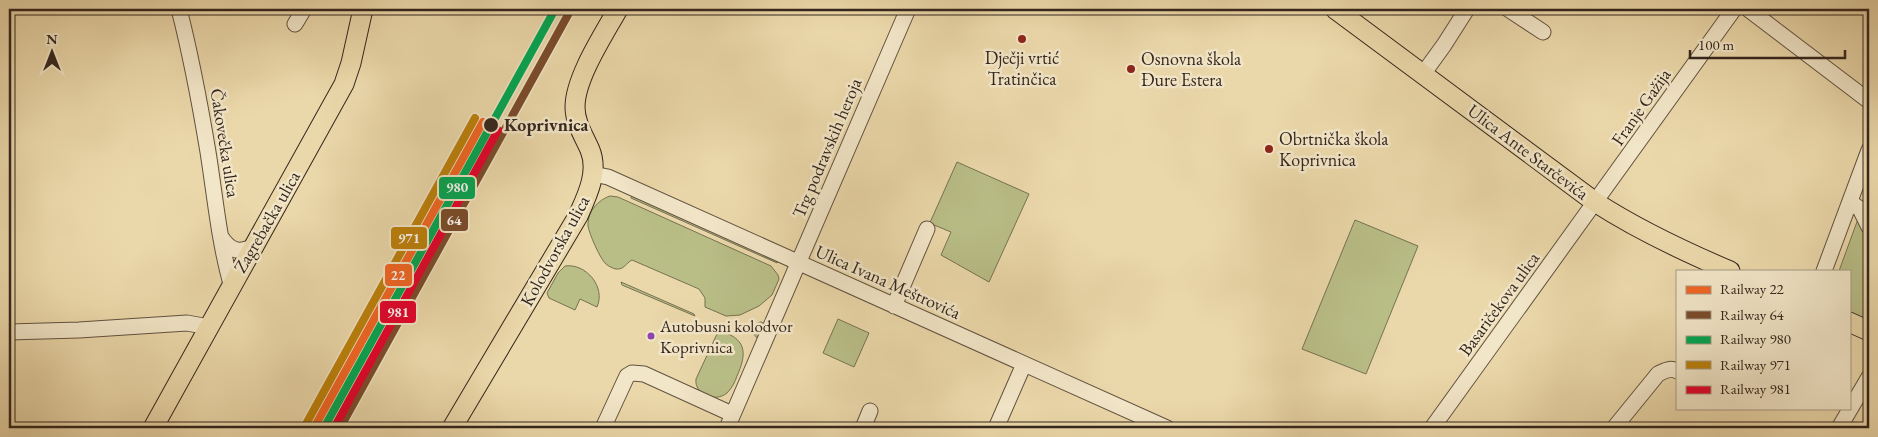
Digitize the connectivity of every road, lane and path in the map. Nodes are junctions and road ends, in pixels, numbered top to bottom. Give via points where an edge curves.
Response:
1 (179, 9) edge
2 (304, 9) edge
3 (363, 9) edge
4 (618, 9) edge
5 (908, 9) edge
6 (1337, 9) edge
7 (1467, 9) edge
8 (1508, 9) edge
9 (1734, 9) edge
10 (1748, 9) edge
11 (295, 24) dead end
12 (1543, 32) dead end
13 (1423, 74) junction
14 (1869, 101) edge
15 (1869, 150) edge
16 (593, 174) junction
17 (1595, 202) junction
18 (1850, 202) junction
19 (1869, 227) edge
20 (927, 229) dead end
21 (221, 237) junction
22 (252, 247) junction
23 (798, 262) junction
24 (1728, 270) edge
25 (1824, 270) edge
26 (231, 284) junction
27 (894, 306) junction
28 (1850, 322) edge
29 (209, 327) junction
30 (1869, 331) edge
31 (9, 332) edge
32 (1024, 364) junction
33 (1676, 370) edge
34 (1869, 377) edge
35 (1850, 409) edge
36 (1850, 410) edge
37 (870, 411) dead end
38 (730, 421) edge
39 (153, 428) edge
40 (452, 428) edge
41 (603, 428) edge
42 (863, 428) edge
43 (996, 428) edge
44 (1167, 428) edge
45 (1432, 428) edge
46 (1614, 428) edge
47 (1839, 428) edge

1 - 21 street, Čakovečka ulica via 192,63
2 - 11 street
3 - 22 main road, Zagrebačka ulica via 344,84
4 - 16 main road, Kolodvorska ulica via 582,78 576,99 576,115 592,155
5 - 23 street, Trg podravskih heroja
6 - 13 main road, Ulica Ante Starčevića
7 - 13 street
8 - 12 street
9 - 17 street, Franje Gažija
10 - 14 street
13 - 17 main road, Ulica Ante Starčevića
15 - 18 street
16 - 23 street, Ulica Ivana Meštrovića via 608,177
16 - 40 main road, Kolodvorska ulica via 578,216
17 - 24 main road, Ulica Ante Starčevića via 1666,242
17 - 45 street, Basaričekova ulica
18 - 19 street via 1860,209
18 - 25 street
20 - 27 street
21 - 22 street via 234,250
21 - 26 street, Čakovečka ulica
22 - 26 main road, Zagrebačka ulica
23 - 27 street, Ulica Ivana Meštrovića
23 - 38 street, Trg podravskih heroja
26 - 29 main road, Zagrebačka ulica
27 - 32 street, Ulica Ivana Meštrovića
28 - 30 main road
29 - 31 street via 187,323
29 - 39 main road, Zagrebačka ulica
32 - 43 street
32 - 44 street, Ulica Ivana Meštrovića
33 - 46 street via 1658,374
34 - 35 street
36 - 47 street
37 - 42 street
38 - 41 street via 644,374 632,373 627,376

